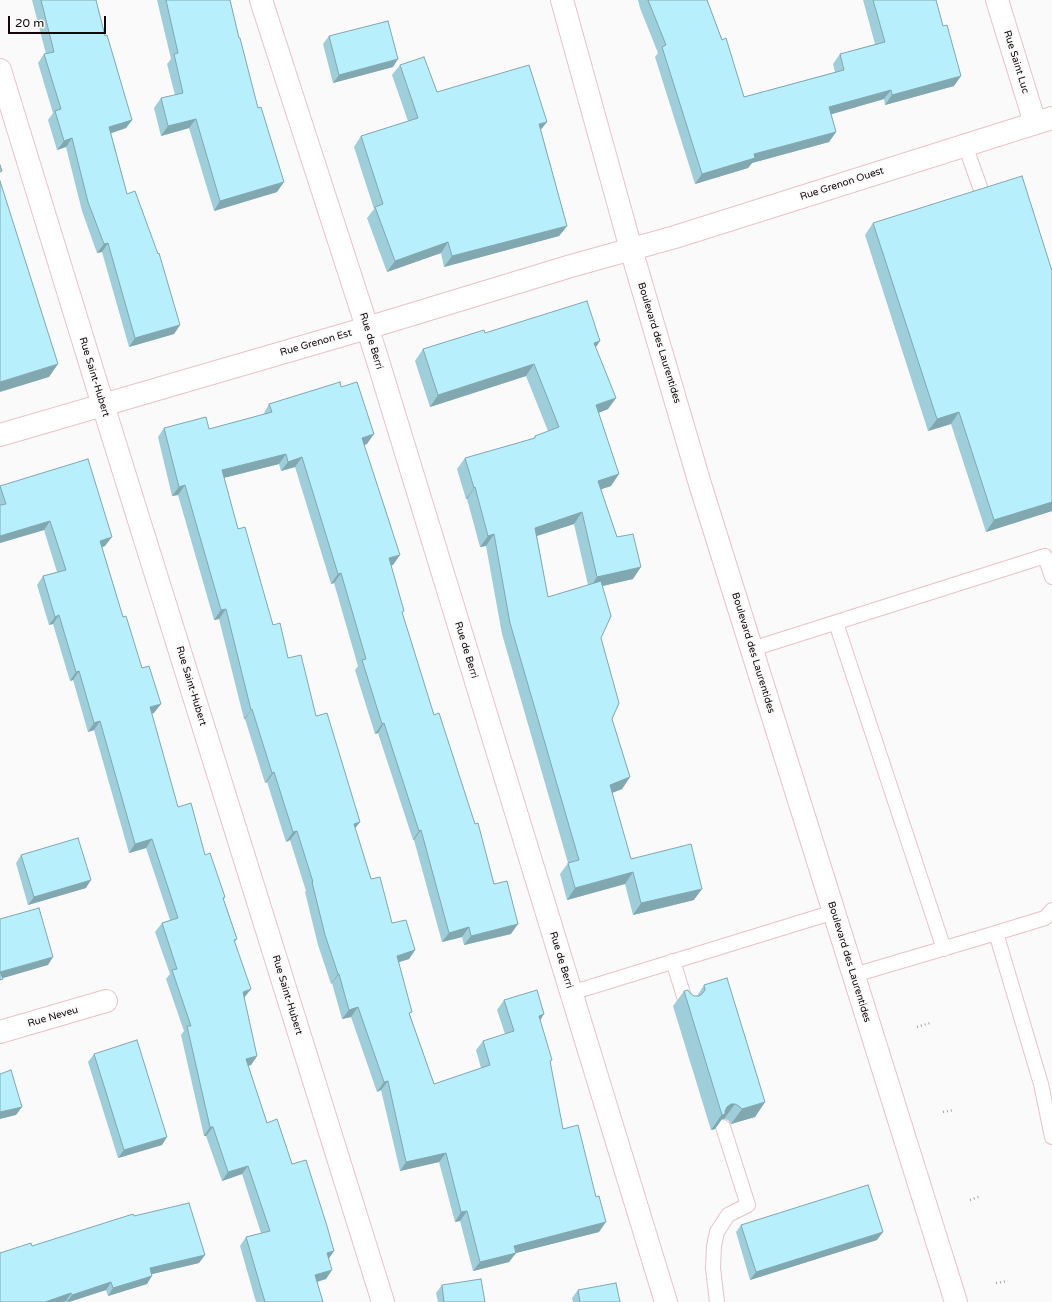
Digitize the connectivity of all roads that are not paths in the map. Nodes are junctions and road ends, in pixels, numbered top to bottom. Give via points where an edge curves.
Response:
1 (261, 0) edge
2 (562, 0) edge
3 (997, 0) edge
4 (0, 70) edge
5 (1043, 121) edge
6 (965, 145) junction
7 (980, 187) dead end
8 (631, 249) junction
9 (367, 328) junction
10 (103, 405) junction
11 (0, 435) edge
12 (1052, 577) edge
13 (836, 623) junction
14 (752, 649) junction
15 (1052, 910) edge
16 (834, 912) junction
17 (996, 933) junction
18 (944, 949) junction
19 (673, 961) junction
20 (854, 975) junction
21 (572, 992) junction
22 (106, 1001) dead end
23 (686, 1002) edge
24 (0, 1032) edge
25 (723, 1127) edge
26 (1052, 1136) edge
27 (383, 1302) edge
28 (666, 1302) edge
29 (717, 1302) edge
30 (956, 1302) edge

1 - 9 street, Rue de Berri
2 - 8 street, Boulevard des Laurentides
3 - 5 street, Rue Saint Luc
4 - 10 street, Rue Saint-Hubert
5 - 6 street, Rue Grenon Ouest
6 - 7 lane
6 - 8 street, Rue Grenon Ouest
8 - 9 street, Rue Grenon Est
8 - 14 street, Boulevard des Laurentides
9 - 10 street, Rue Grenon Est
9 - 21 street, Rue de Berri
10 - 11 street, Rue Grenon Est
10 - 27 street, Rue Saint-Hubert
12 - 13 lane via 1045,556
13 - 14 lane
13 - 18 lane
14 - 16 street, Boulevard des Laurentides
15 - 17 lane via 1045,918
16 - 19 lane
16 - 20 street, Boulevard des Laurentides
17 - 18 lane
17 - 26 lane via 1041,1084
18 - 20 lane
19 - 21 lane
19 - 23 lane
20 - 30 street, Boulevard des Laurentides
21 - 28 street, Rue de Berri
22 - 24 street, Rue Neveu
25 - 29 lane via 748,1205 728,1215 717,1232 713,1268

